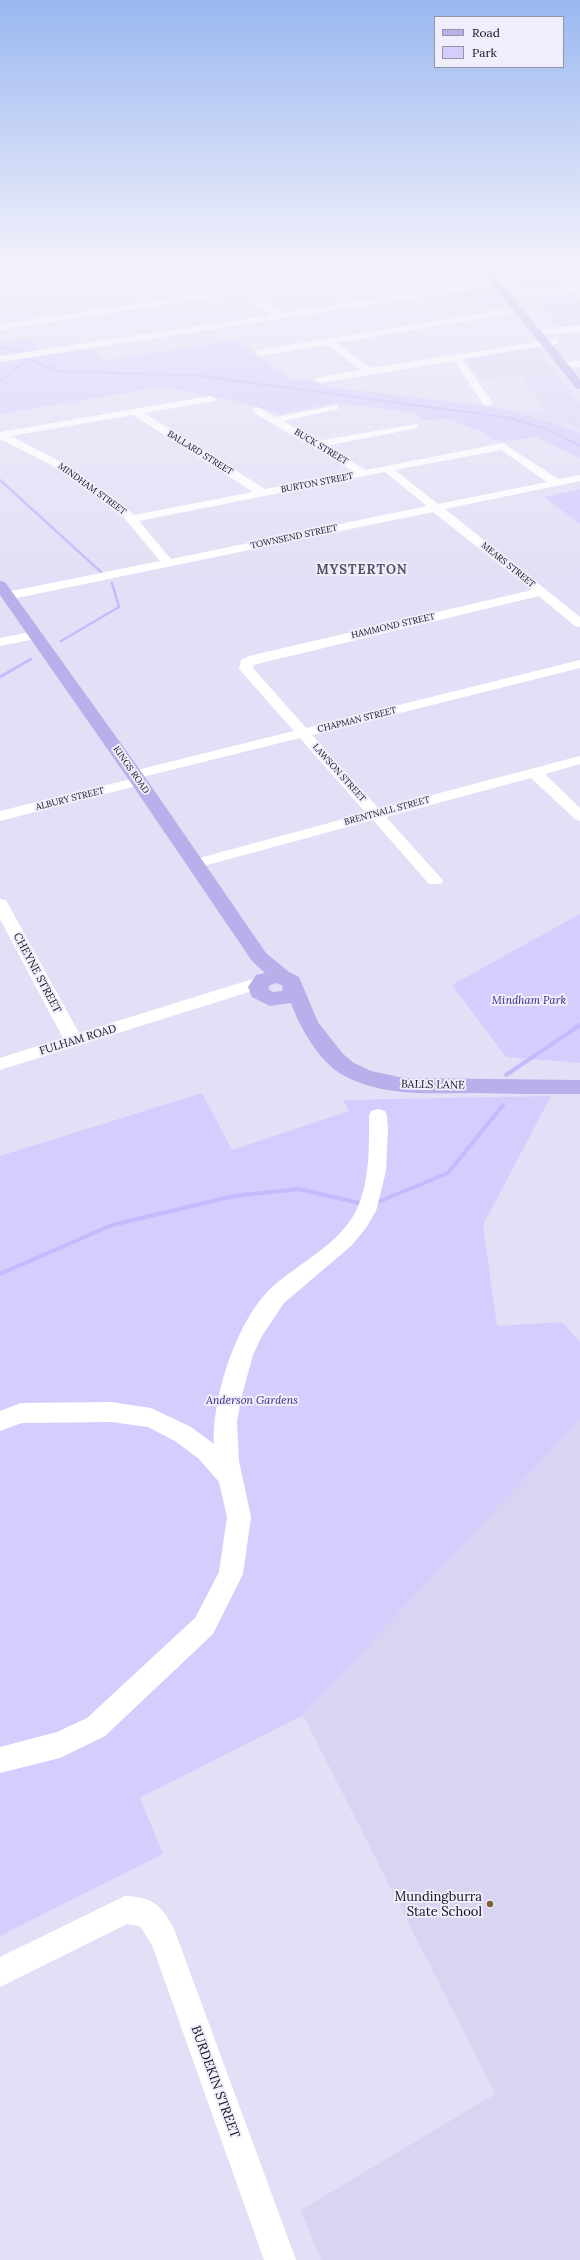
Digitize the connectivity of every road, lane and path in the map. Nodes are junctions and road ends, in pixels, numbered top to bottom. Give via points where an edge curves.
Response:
1 (367, 369) edge
2 (385, 369) edge
3 (465, 369) edge
4 (567, 369) edge
5 (370, 372) junction
6 (320, 380) dead end
7 (580, 386) edge
8 (211, 399) dead end
9 (488, 403) dead end
10 (334, 407) dead end
11 (257, 410) dead end
12 (135, 412) junction
13 (274, 420) junction
14 (413, 426) dead end
15 (0, 436) edge
16 (316, 444) junction
17 (387, 469) junction
18 (364, 473) junction
19 (580, 478) edge
20 (556, 483) junction
21 (264, 494) junction
22 (437, 507) junction
23 (131, 519) junction
24 (168, 563) junction
25 (4, 590) edge
26 (541, 592) junction
27 (580, 623) edge
28 (35, 635) junction
29 (0, 642) edge
30 (246, 663) joint
31 (580, 664) edge
32 (304, 733) junction
33 (580, 760) edge
34 (534, 772) junction
35 (137, 778) junction
36 (376, 814) junction
37 (0, 816) edge
38 (580, 816) edge
39 (194, 864) junction
40 (435, 881) dead end
41 (0, 904) edge
42 (259, 957) junction
43 (288, 981) junction
44 (264, 989) junction
45 (308, 1024) junction
46 (74, 1042) junction
47 (0, 1064) edge
48 (580, 1087) edge
49 (378, 1116) dead end
50 (0, 1421) edge
51 (230, 1477) junction
52 (0, 1760) edge
53 (0, 1972) edge
54 (280, 2260) edge

1 - 5 street
2 - 5 street
3 - 9 street
4 - 7 main road
5 - 6 street
8 - 12 street
10 - 13 street
11 - 13 street, BUCK STREET
12 - 15 street
12 - 21 street, BALLARD STREET
13 - 16 street, BUCK STREET
14 - 16 street
15 - 23 street, MINDHAM STREET via 59,464
16 - 18 street, BUCK STREET
17 - 18 street, BURTON STREET
17 - 20 street, BURTON STREET via 503,446
17 - 22 street, MEARS STREET
18 - 21 street, BURTON STREET
19 - 20 street, TOWNSEND STREET
20 - 22 street, TOWNSEND STREET
21 - 23 street, BURTON STREET
22 - 24 street, TOWNSEND STREET
22 - 26 street, MEARS STREET
23 - 24 street, MINDHAM STREET
24 - 25 street, TOWNSEND STREET
25 - 28 main road, KINGS ROAD
26 - 27 street, MEARS STREET
26 - 30 street, HAMMOND STREET via 254,659
28 - 29 street
28 - 35 main road, KINGS ROAD
30 - 32 street, LAWSON STREET via 246,669
31 - 32 street, CHAPMAN STREET
32 - 35 street, CHAPMAN STREET
32 - 36 street, LAWSON STREET
33 - 34 street, BRENTNALL STREET
34 - 36 street, BRENTNALL STREET
34 - 38 street
35 - 37 street, ALBURY STREET
35 - 39 main road, KINGS ROAD
36 - 39 street, BRENTNALL STREET
36 - 40 street, LAWSON STREET
39 - 42 main road, KINGS ROAD
41 - 46 street, CHEYNE STREET
42 - 43 main road, KINGS ROAD
42 - 44 main road, KINGS ROAD
43 - 44 main road via 291,994 288,997
43 - 45 main road, BALLS LANE
44 - 45 main road, BALLS LANE
44 - 46 street, FULHAM ROAD via 157,1016
45 - 48 main road, BALLS LANE via 336,1059 347,1068 377,1081 404,1085
46 - 47 street, FULHAM ROAD
49 - 51 street via 376,1168 368,1205 359,1224 278,1295 248,1342 226,1412 225,1446
50 - 51 street via 21,1413 111,1412 151,1418 183,1434 207,1452
51 - 52 street via 239,1517 231,1574 204,1626 96,1727 60,1745
53 - 54 street, BURDEKIN STREET via 125,1910 142,1910 155,1920

